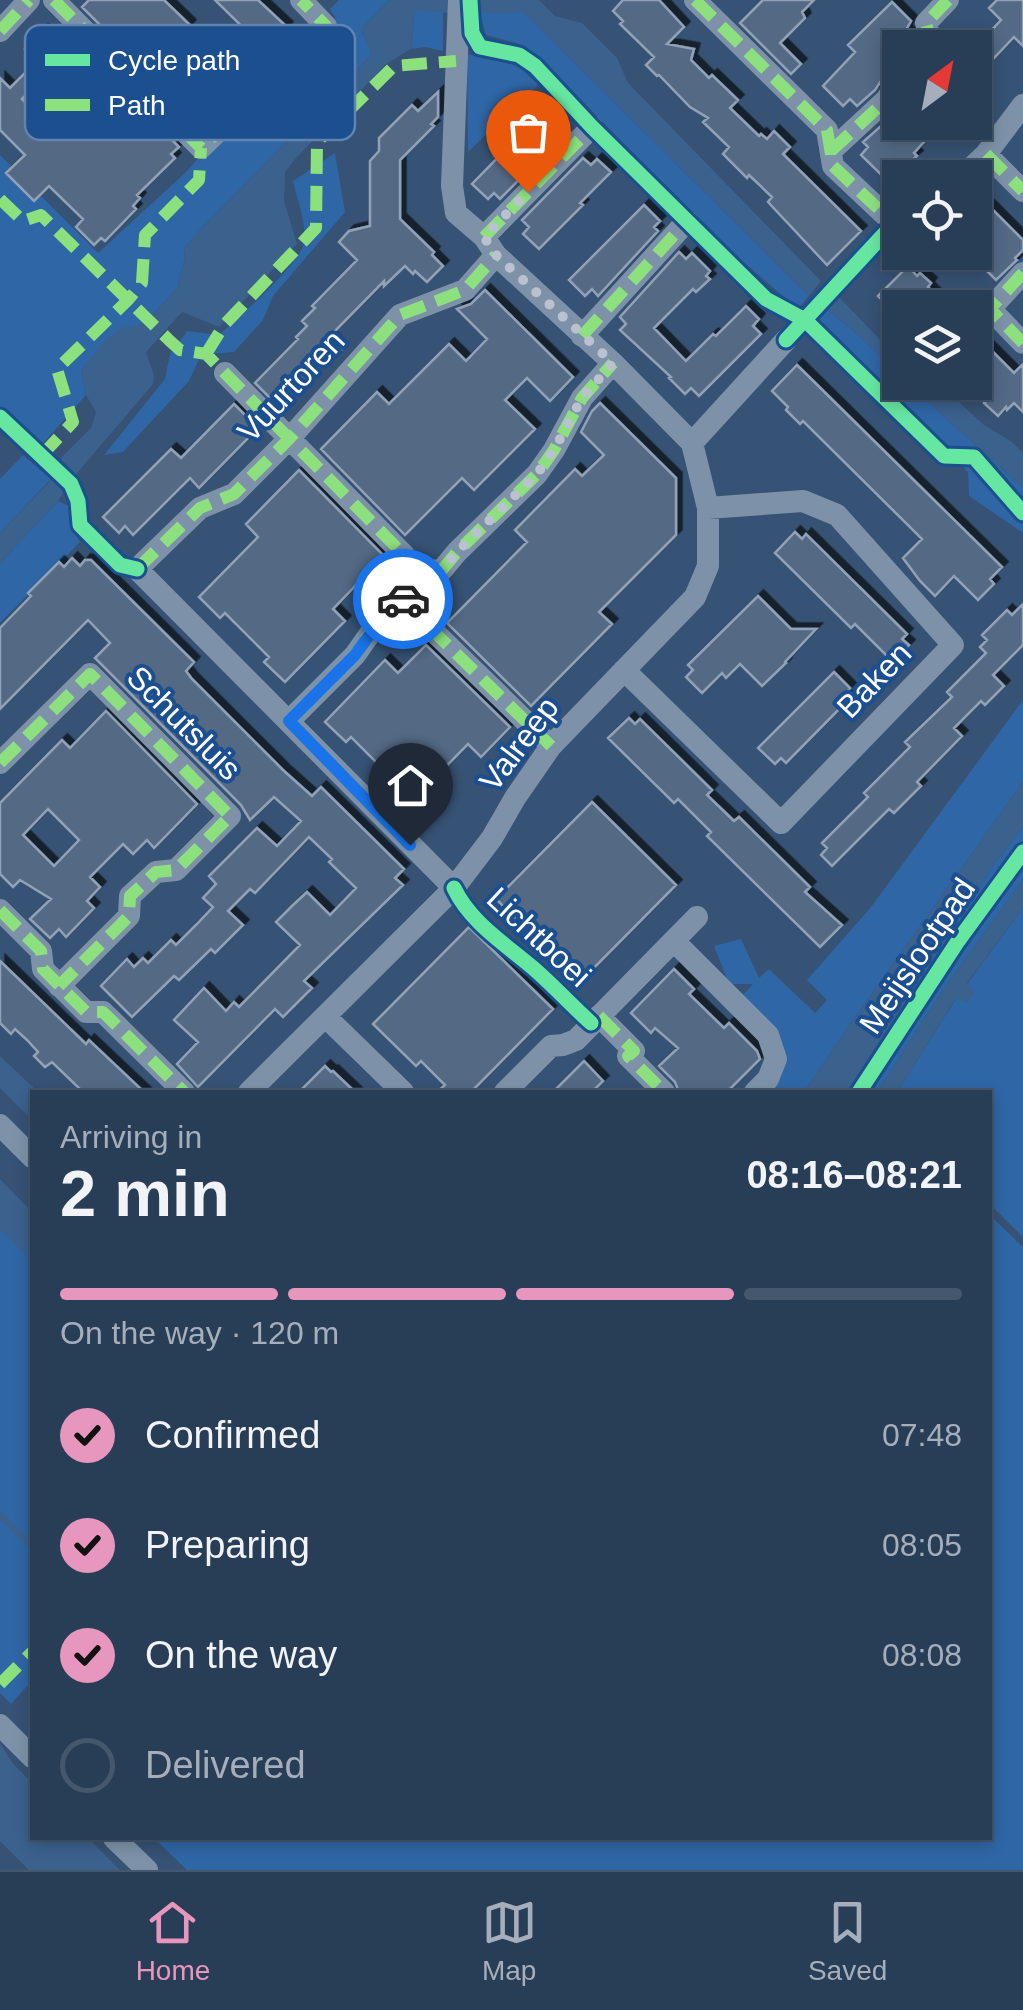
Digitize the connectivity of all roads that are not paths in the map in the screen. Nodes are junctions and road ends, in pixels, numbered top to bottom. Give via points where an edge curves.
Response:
1 (29, 0) edge
2 (54, 0) edge
3 (301, 0) edge
4 (460, 0) edge
5 (696, 0) edge
6 (948, 0) edge
7 (79, 25) edge
8 (325, 25) edge
9 (928, 30) edge
10 (0, 31) edge
11 (882, 104) edge
12 (1023, 105) edge
13 (592, 128) dead end
14 (831, 151) junction
15 (986, 154) junction
16 (980, 160) edge
17 (1023, 191) edge
18 (882, 212) edge
19 (687, 221) dead end
20 (490, 246) junction
21 (1023, 273) edge
22 (582, 336) junction
23 (786, 340) dead end
24 (1023, 343) edge
25 (613, 363) junction
26 (225, 373) dead end
27 (290, 439) junction
28 (692, 443) junction
29 (708, 508) junction
30 (414, 572) junction
31 (402, 603) junction
32 (624, 670) junction
33 (289, 721) junction
34 (552, 746) junction
35 (0, 763) edge
36 (454, 888) junction
37 (0, 910) edge
38 (697, 917) dead end
39 (674, 941) junction
40 (60, 986) junction
41 (599, 1016) junction
42 (326, 1017) junction
43 (182, 1090) edge
44 (251, 1090) edge
45 (401, 1090) edge
46 (507, 1090) edge
47 (662, 1090) edge
48 (757, 1090) edge
49 (0, 1125) edge
50 (30, 1155) edge
51 (0, 1725) edge
52 (30, 1755) edge
53 (116, 1840) edge
54 (147, 1870) edge

1 - 10 street
2 - 7 street
3 - 8 street
4 - 20 street via 452,186 456,213
5 - 14 street via 827,130
6 - 9 street via 926,23
11 - 14 street
12 - 15 street
13 - 20 street
14 - 18 street via 833,166
15 - 16 street
15 - 17 street
19 - 22 street
20 - 22 street
20 - 27 street, Vuurtoren via 465,290 400,315
21 - 24 street via 990,309
22 - 25 street
23 - 28 street
25 - 28 street
25 - 30 street via 582,398 537,474 442,570
26 - 27 street
27 - 30 street
27 - 33 street, Vuurtoren via 234,494 200,508 137,570
28 - 29 street, Valreep
29 - 32 street, Valreep via 708,566 696,596
29 - 32 street, Baken via 803,501 837,514 953,645 782,823
30 - 31 street
31 - 33 street
31 - 34 street
32 - 34 street, Valreep
33 - 36 street
34 - 36 street, Valreep
35 - 40 street, Schutsluis via 90,674 230,816 176,870 156,872 130,896 128,916
36 - 42 street, Valreep
37 - 40 street via 41,951 43,968
38 - 39 street, Lichtboei
39 - 41 street, Lichtboei
39 - 48 street via 768,1035 776,1058
40 - 43 street via 86,1012 103,1012
41 - 46 street, Lichtboei via 576,1040 551,1046
41 - 47 street
42 - 44 street, Valreep
42 - 45 street
49 - 50 street
51 - 52 street
53 - 54 street

